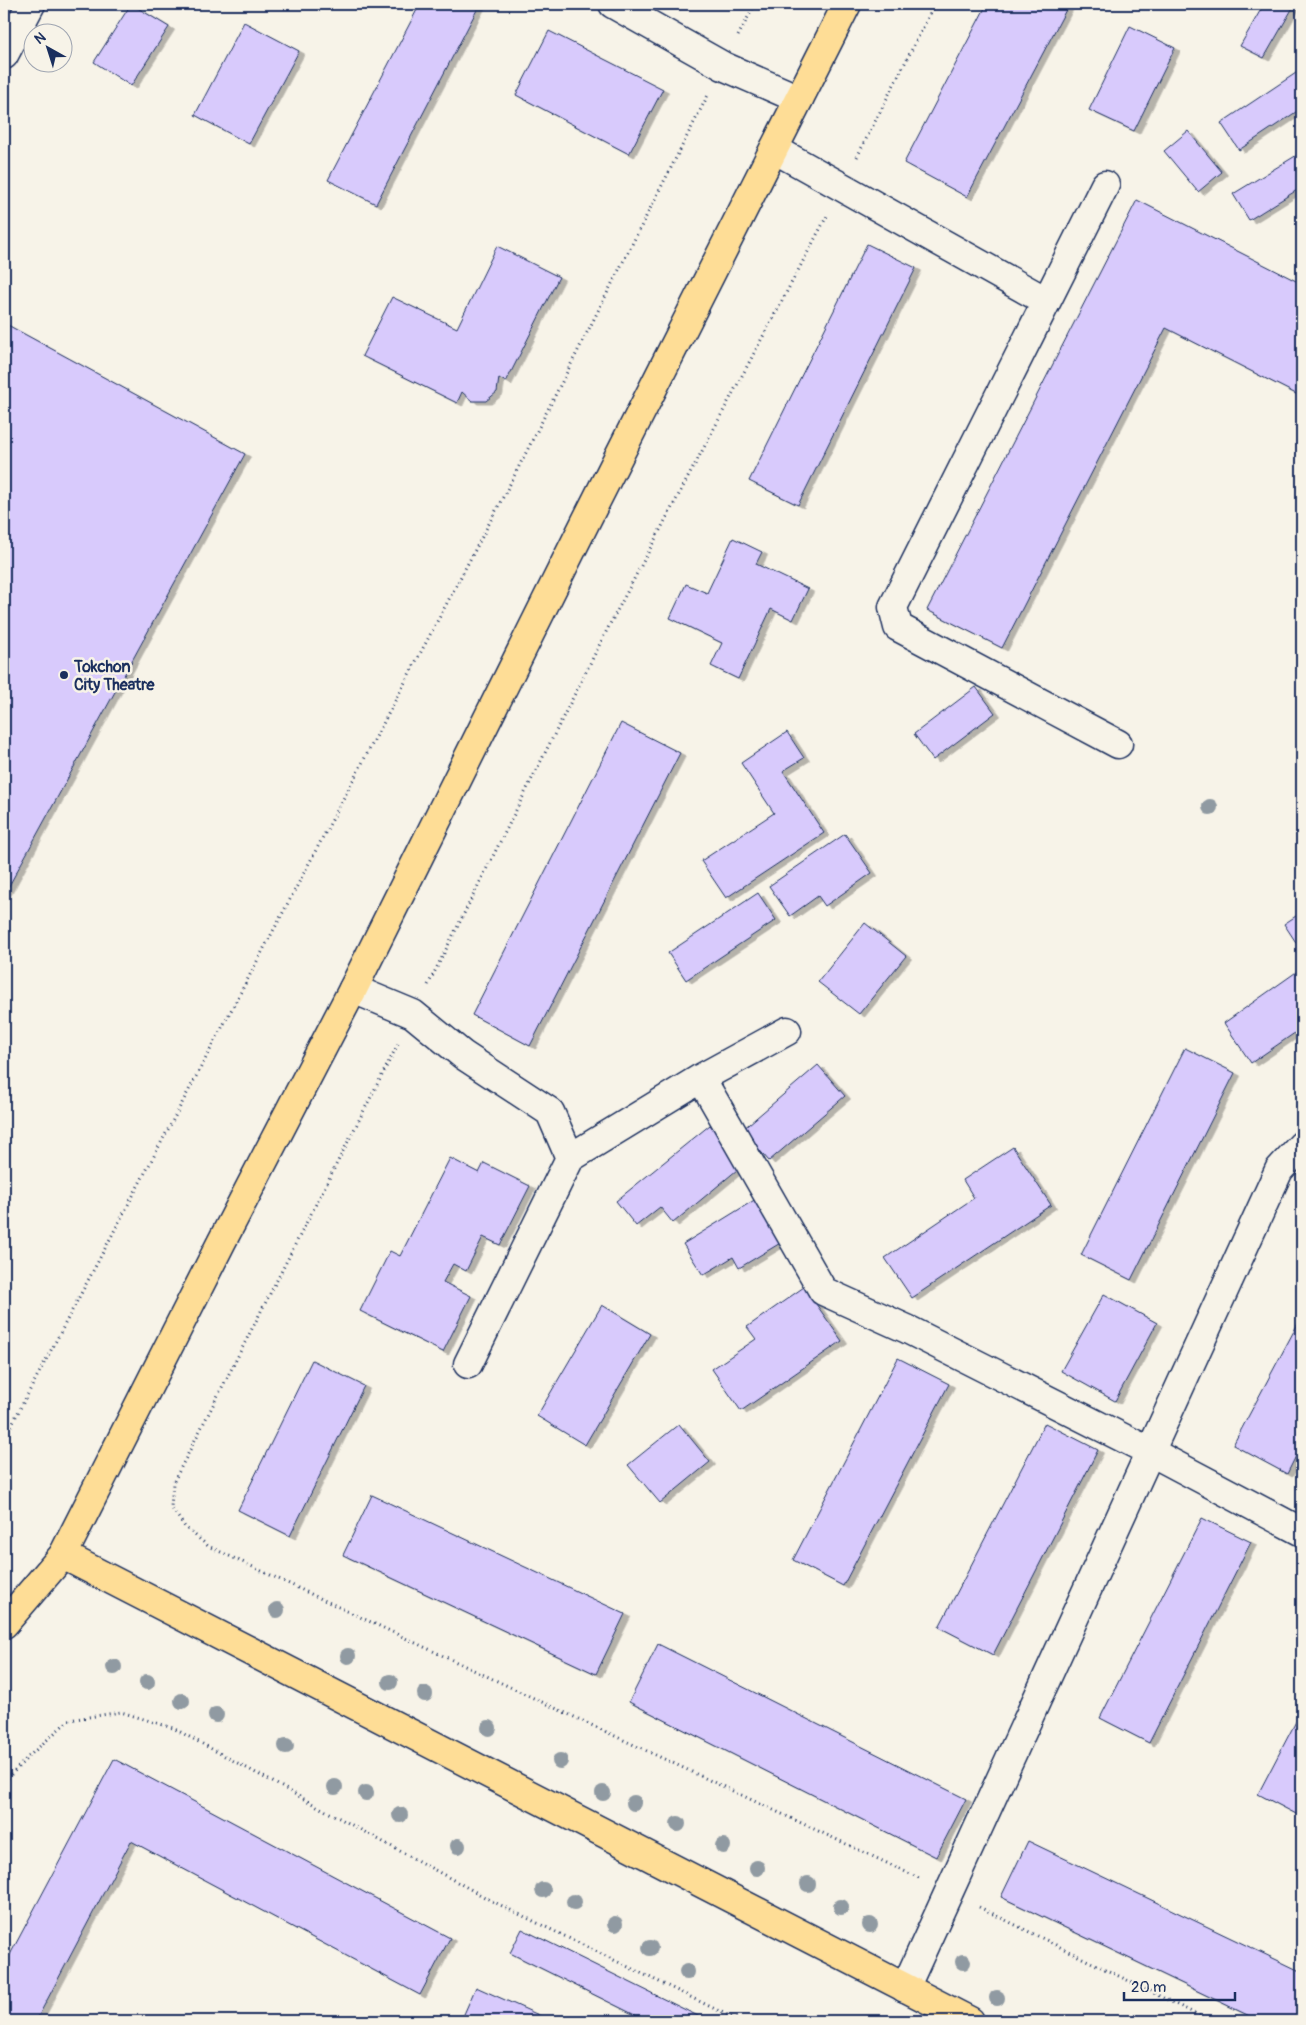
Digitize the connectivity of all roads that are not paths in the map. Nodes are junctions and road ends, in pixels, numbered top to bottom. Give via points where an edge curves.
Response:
1 (32, 4) edge
2 (613, 4) edge
3 (847, 4) edge
4 (4, 55) edge
5 (799, 99) junction
6 (774, 149) junction
7 (1106, 185) dead end
8 (1046, 301) junction
9 (1118, 744) dead end
10 (354, 988) junction
11 (787, 1031) dead end
12 (701, 1078) junction
13 (1302, 1145) edge
14 (570, 1158) junction
15 (468, 1364) dead end
16 (1149, 1451) junction
17 (1302, 1532) edge
18 (64, 1555) junction
19 (4, 1624) edge
20 (905, 1988) junction
21 (970, 2021) edge

1 - 4 street
2 - 5 street via 723,66
3 - 5 main road
5 - 6 main road
6 - 8 street
6 - 10 main road
7 - 8 street
8 - 9 street via 893,607 898,627
10 - 14 street via 413,1014 462,1055 550,1112
10 - 18 main road
11 - 12 street
12 - 14 street
12 - 16 street via 823,1291 907,1329
13 - 16 street via 1279,1170
14 - 15 street
16 - 17 street
16 - 20 street
18 - 19 main road
18 - 20 main road
20 - 21 main road

